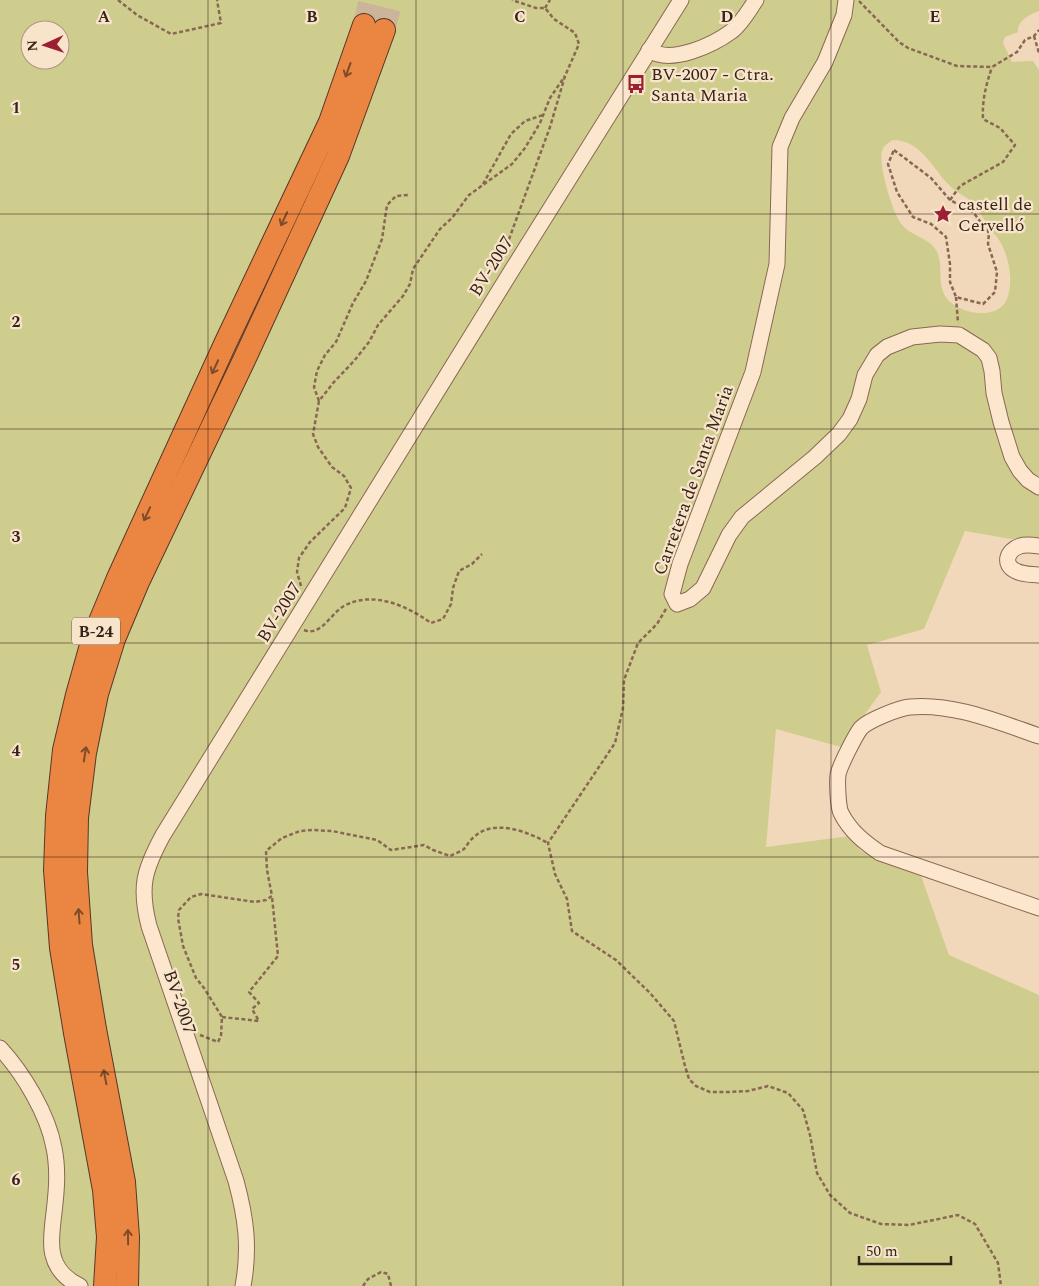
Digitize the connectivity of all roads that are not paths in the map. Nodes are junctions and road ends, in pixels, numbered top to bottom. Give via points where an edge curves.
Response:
1 (680, 0) edge
2 (756, 0) edge
3 (846, 0) edge
4 (649, 50) junction
5 (1039, 487) edge
6 (1039, 546) edge
7 (1039, 575) edge
8 (1039, 736) edge
9 (1039, 908) edge
10 (0, 1048) edge
11 (80, 1286) edge
12 (105, 1286) edge
13 (127, 1286) edge
14 (243, 1286) edge

1 - 4 street, BV-2007
2 - 4 street via 733,30 713,43 674,56
3 - 5 street, Carretera de Santa Maria via 844,15 825,62 792,118 780,147 777,264 753,372 680,564 673,598 677,604 690,599 702,588 742,517 815,458 850,420 865,375 877,355 887,347 912,337 959,335 983,350 989,358 1001,422 1012,457 1028,480
4 - 14 street, BV-2007 via 149,863 143,888 149,926 244,1210 247,1264
6 - 7 street via 1028,544 1013,548 1007,562 1017,572
8 - 9 street via 942,707 908,707 885,714 862,727 838,774 840,811 858,838 880,853
10 - 11 street via 25,1082 50,1131 56,1164 52,1255 60,1270
13 -> 12 highway, B-24 via 124,1182 81,945 76,882 77,818 87,743 97,694 114,639 138,582 338,156 374,28 118,578 96,630 76,695 64,750 55,870 60,938 104,1190 108,1237

